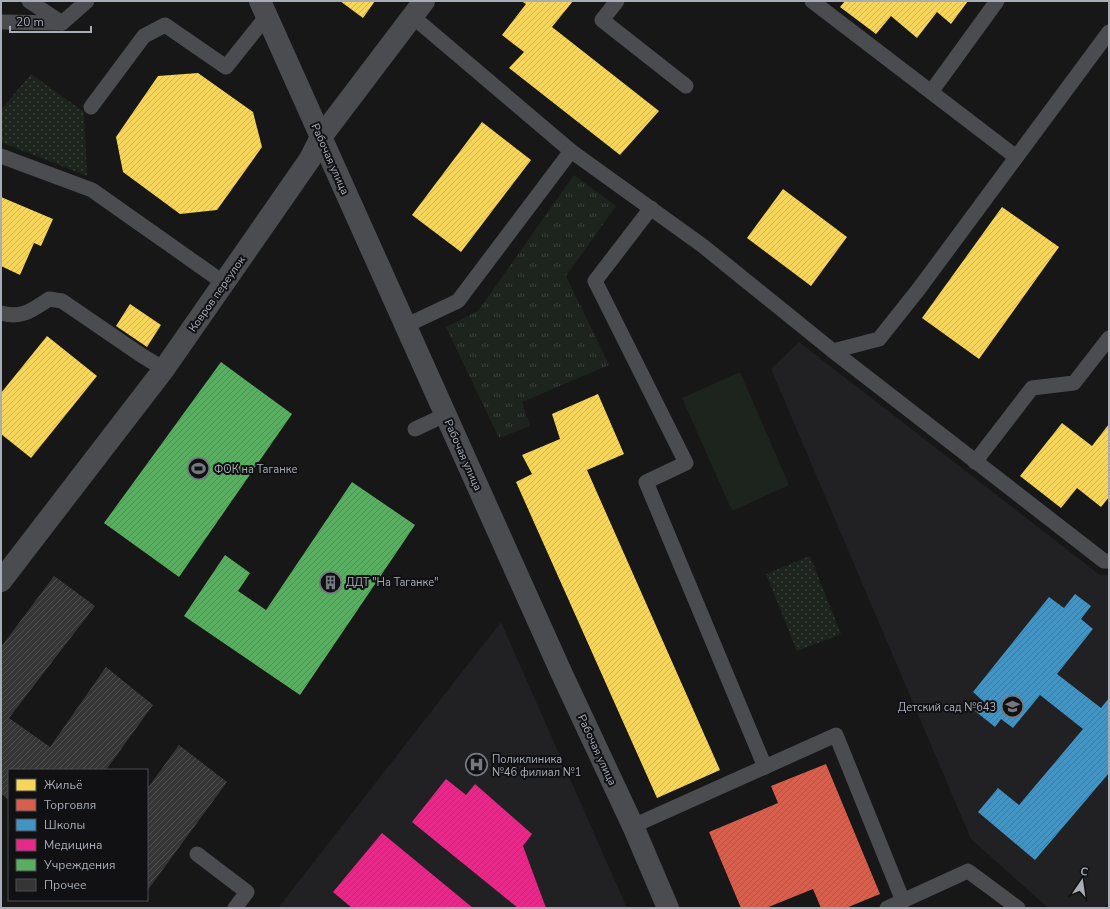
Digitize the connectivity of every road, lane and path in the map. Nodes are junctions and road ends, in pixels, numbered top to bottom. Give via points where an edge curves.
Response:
1 (28, 1) edge
2 (87, 1) edge
3 (617, 1) edge
4 (812, 1) edge
5 (997, 1) edge
6 (263, 9) edge
7 (418, 9) edge
8 (1, 22) edge
9 (62, 23) junction
10 (1109, 32) edge
11 (686, 86) dead end
12 (931, 92) junction
13 (92, 107) dead end
14 (321, 137) junction
15 (571, 150) junction
16 (1, 156) edge
17 (1016, 158) junction
18 (651, 208) junction
19 (224, 283) junction
20 (1, 313) edge
21 (406, 326) junction
22 (1109, 338) edge
23 (833, 351) junction
24 (164, 369) junction
25 (445, 414) junction
26 (415, 429) dead end
27 (975, 462) junction
28 (1107, 559) edge
29 (1, 581) edge
30 (765, 767) junction
31 (633, 826) junction
32 (197, 854) dead end
33 (903, 901) junction
34 (235, 908) edge
35 (668, 908) edge
36 (887, 908) edge
37 (1018, 908) edge

1 - 9 lane
2 - 9 lane
3 - 11 lane via 602,20
4 - 12 lane
5 - 12 lane
6 - 13 lane via 226,67 165,25 144,36
6 - 14 street, Рабочая улица
7 - 14 street, Ковров переулок
7 - 15 lane
8 - 9 lane
10 - 17 lane
12 - 17 lane
14 - 19 street, Ковров переулок via 310,159
14 - 21 street, Рабочая улица
15 - 18 lane
15 - 21 lane via 458,301
16 - 19 lane via 92,190
17 - 23 lane via 879,339
18 - 23 lane via 703,246
18 - 30 lane via 595,281 686,463 646,482
19 - 24 street, Ковров переулок
20 - 24 lane via 25,315 49,299 62,301
21 - 25 street, Рабочая улица
22 - 27 lane via 1074,383 1032,388
23 - 27 lane
24 - 29 street, Ковров переулок
25 - 26 lane
25 - 31 street, Рабочая улица
27 - 28 lane
30 - 31 lane
30 - 33 lane via 836,735
31 - 35 street, Рабочая улица
32 - 34 lane via 247,892
33 - 36 lane
33 - 37 lane via 968,871

